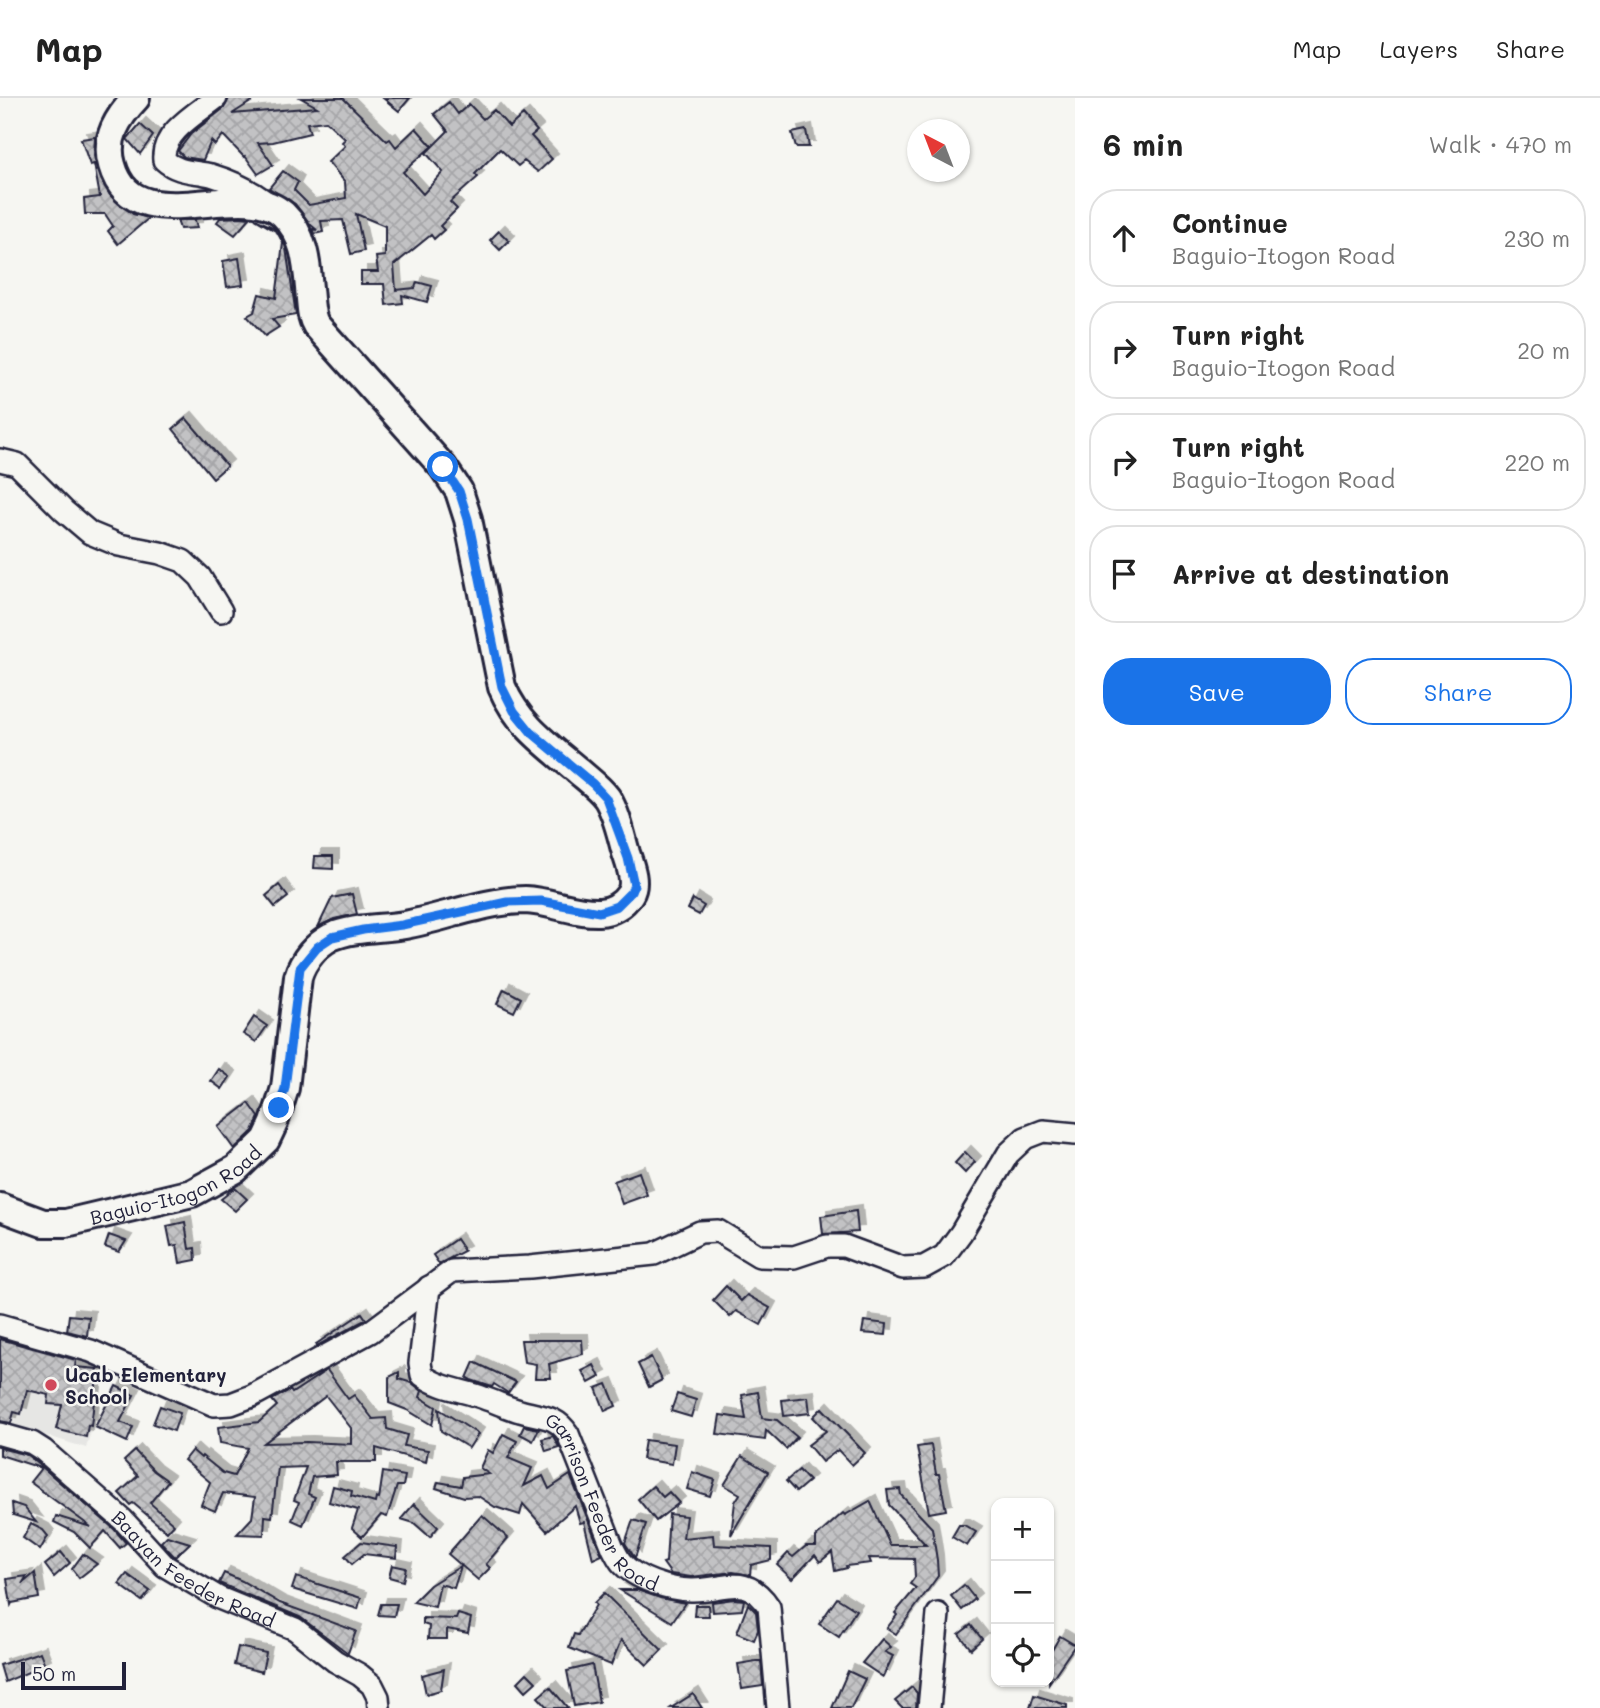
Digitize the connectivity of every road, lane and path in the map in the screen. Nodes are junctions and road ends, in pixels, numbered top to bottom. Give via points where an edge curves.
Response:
1 (136, 98) edge
2 (216, 98) edge
3 (276, 209) junction
4 (0, 460) edge
5 (221, 611) dead end
6 (1075, 1134) edge
7 (0, 1208) edge
8 (429, 1287) junction
9 (0, 1325) edge
10 (0, 1434) edge
11 (938, 1614) dead end
12 (379, 1708) edge
13 (778, 1708) edge
14 (929, 1708) edge

1 - 3 main road via 120,116 109,147 115,174 137,200 154,204 249,203
2 - 3 street via 167,139 164,160 181,171 229,181
3 - 7 main road, Baguio-Itogon Road via 302,243 316,325 443,467 459,491 508,701 531,732 606,798 634,885 626,900 611,910 582,910 541,901 507,902 332,937 300,968 285,1088 274,1124 266,1140 236,1169 192,1193 66,1223 43,1223
4 - 5 street via 17,464 90,533 183,561 200,577
6 - 8 street via 1043,1131 1025,1138 1007,1154 944,1256 923,1268 904,1268 844,1246 827,1246 794,1257 759,1256 718,1231 700,1232 654,1254 452,1271
8 - 9 street via 370,1332 232,1404 214,1405 91,1351
8 - 13 street, Garrison Feeder Road via 422,1375 435,1384 563,1425 613,1548 622,1563 638,1574 674,1589 740,1585 762,1596 769,1607
10 - 12 street, Baayan Feeder Road via 43,1450 123,1520 165,1566 219,1598 295,1629 360,1675 372,1685
11 - 14 street

